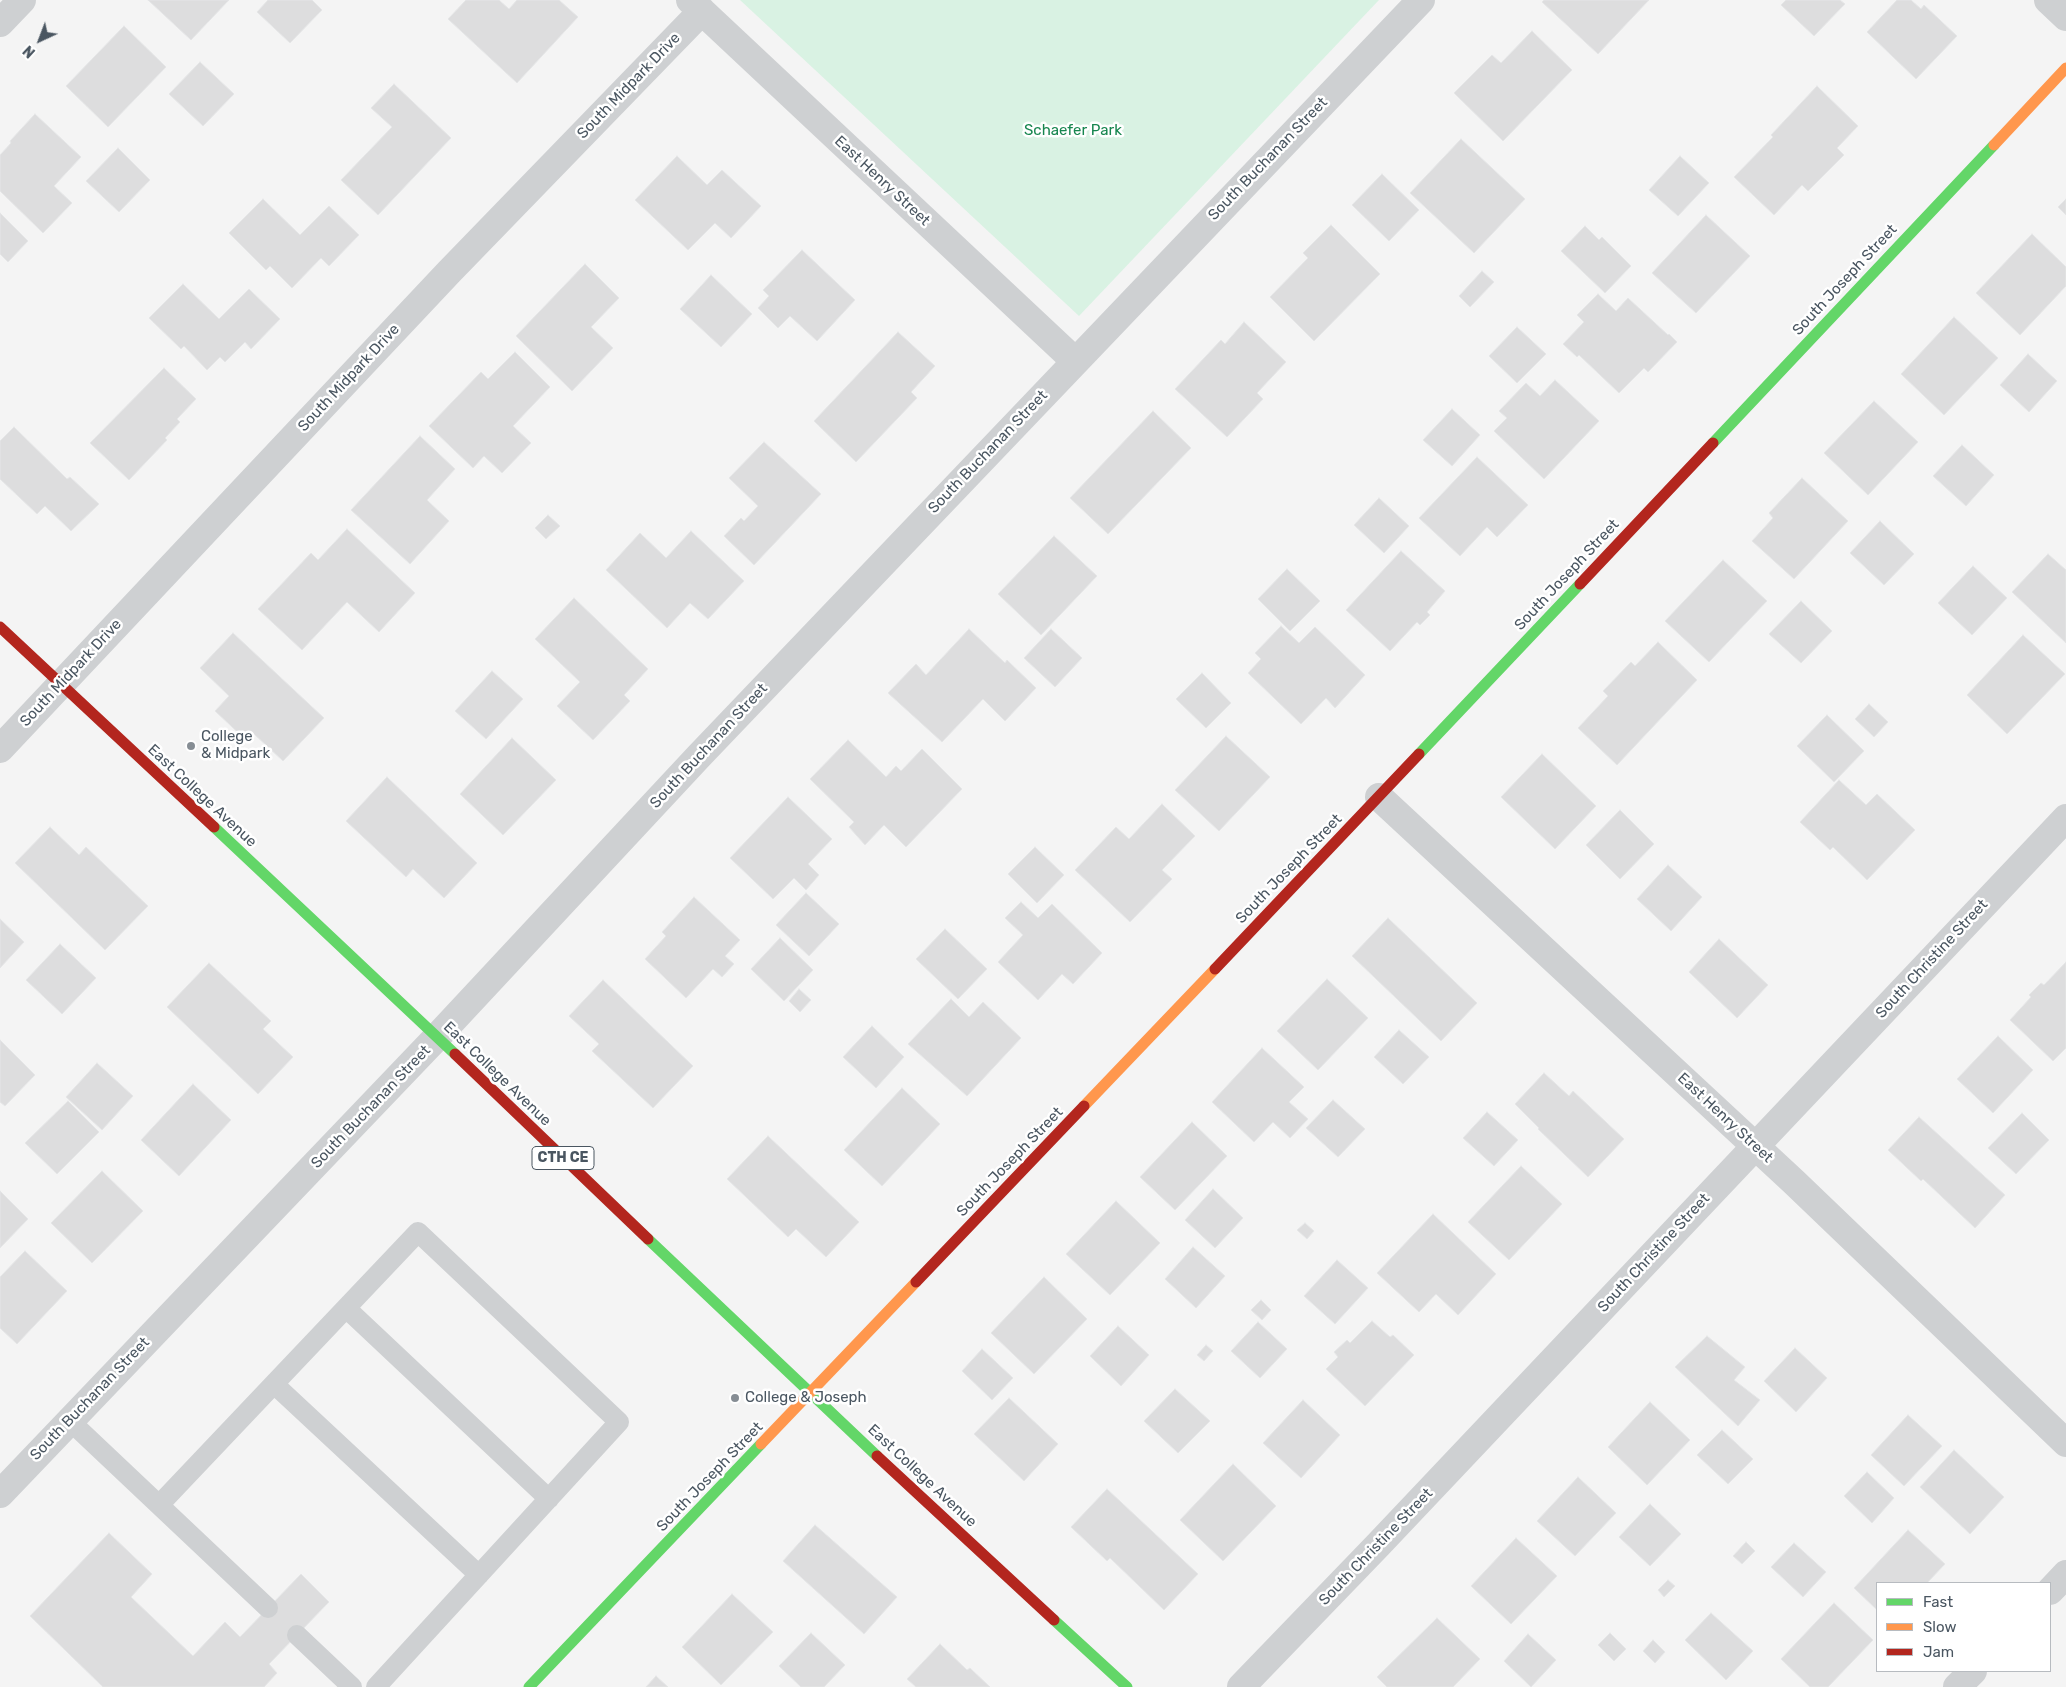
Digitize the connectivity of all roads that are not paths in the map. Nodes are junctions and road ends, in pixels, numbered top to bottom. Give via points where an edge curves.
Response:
1 (22, 0) edge
2 (1421, 0) edge
3 (2048, 0) edge
4 (696, 6) edge
5 (2066, 17) edge
6 (0, 23) edge
7 (2066, 68) edge
8 (1075, 361) junction
9 (0, 627) edge
10 (61, 684) junction
11 (0, 750) edge
12 (1379, 797) junction
13 (2066, 818) edge
14 (437, 1038) junction
15 (1755, 1146) junction
16 (346, 1308) junction
17 (274, 1384) junction
18 (810, 1394) junction
19 (70, 1421) junction
20 (2066, 1443) edge
21 (0, 1494) edge
22 (548, 1498) junction
23 (159, 1506) junction
24 (2066, 1574) edge
25 (479, 1575) junction
26 (2051, 1590) edge
27 (268, 1608) dead end
28 (296, 1635) dead end
29 (1972, 1672) edge
30 (351, 1687) edge
31 (376, 1687) edge
32 (530, 1687) edge
33 (1127, 1687) edge
34 (1240, 1687) edge
35 (1957, 1687) edge

1 - 6 street
2 - 8 street, South Buchanan Street
3 - 5 street
4 - 8 street, East Henry Street
4 - 10 street, South Midpark Drive
7 - 12 street, South Joseph Street
8 - 14 street, South Buchanan Street via 699,756
9 - 10 street, East College Avenue / CTH CE
10 - 11 street, South Midpark Drive
10 - 14 street, East College Avenue / CTH CE
12 - 15 street, East Henry Street
12 - 18 street, South Joseph Street
13 - 15 street, South Christine Street
14 - 18 street, East College Avenue / CTH CE
14 - 19 street, South Buchanan Street
15 - 20 street, East Henry Street
15 - 34 street, South Christine Street
16 - 17 lane
16 - 22 lane
16 - 22 lane via 418,1232 619,1422
17 - 23 lane
17 - 25 lane
18 - 32 street, South Joseph Street
18 - 33 street, East College Avenue / CTH CE
19 - 21 street, South Buchanan Street
19 - 23 lane
22 - 25 lane
23 - 27 lane
24 - 26 street
25 - 31 lane
28 - 30 lane
29 - 35 street

